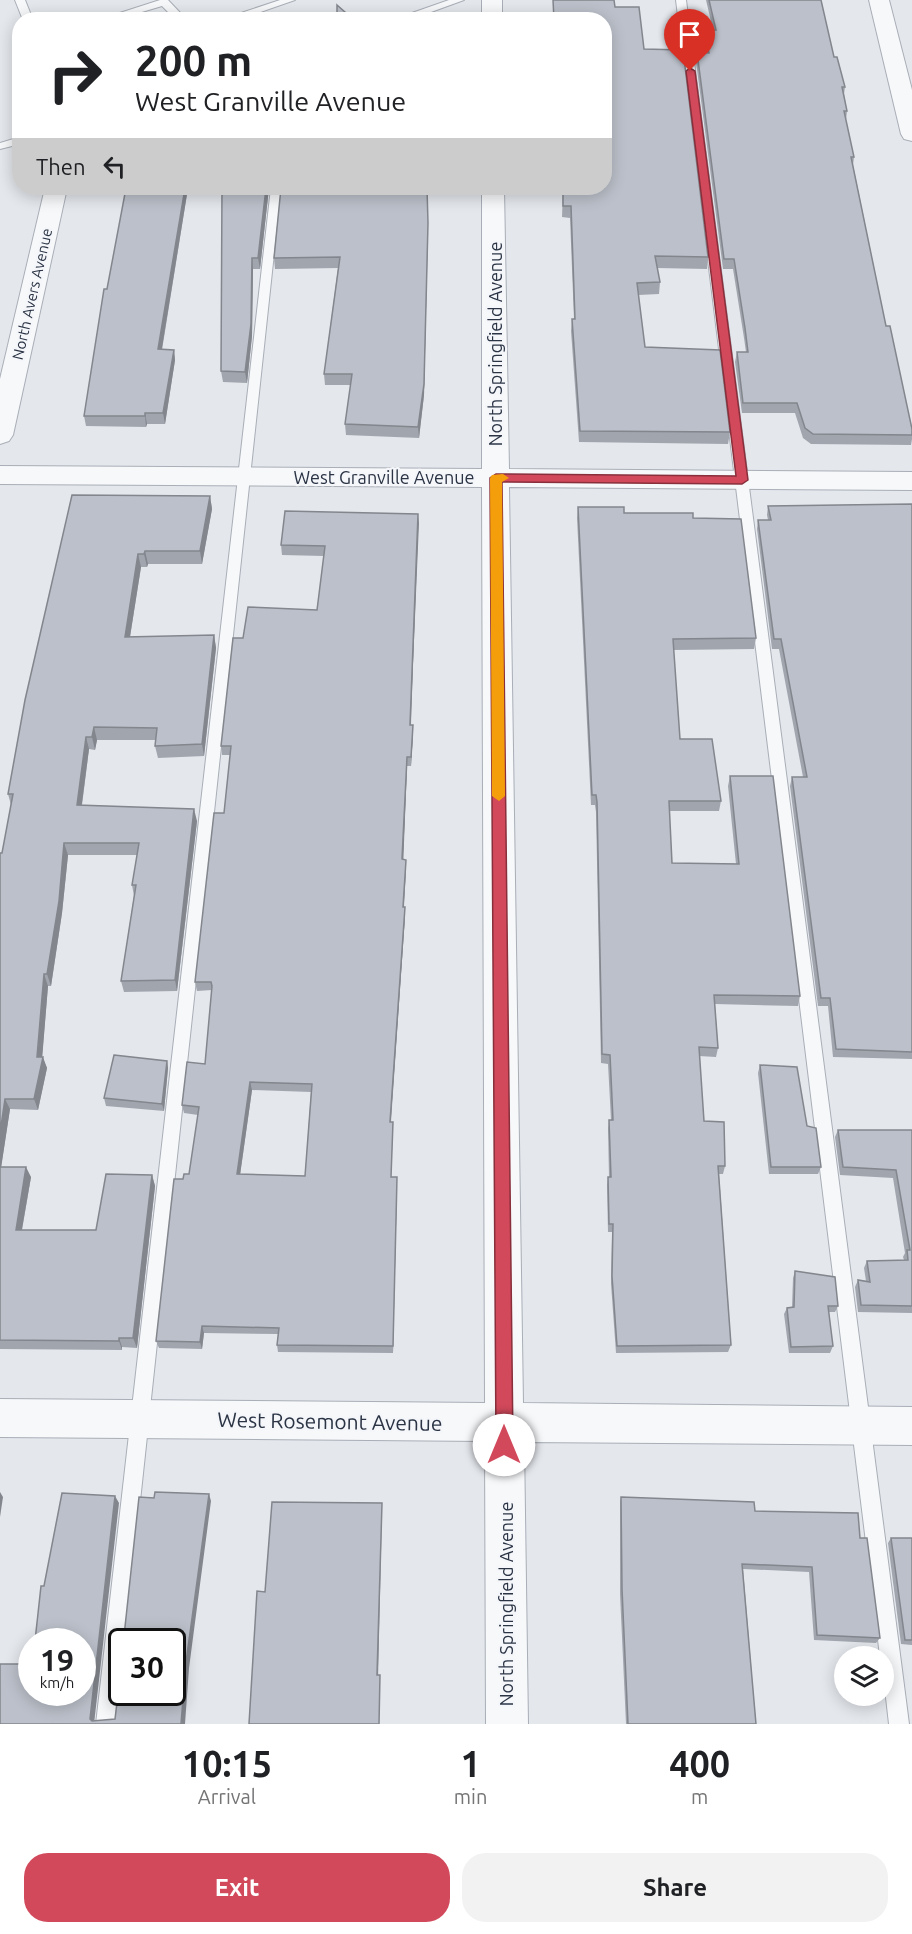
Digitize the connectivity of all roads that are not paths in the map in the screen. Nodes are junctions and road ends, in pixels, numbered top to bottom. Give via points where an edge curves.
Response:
1 (290, 0) edge
2 (459, 0) edge
3 (681, 0) edge
4 (879, 0) edge
5 (131, 12) edge
6 (174, 12) edge
7 (251, 12) edge
8 (422, 12) edge
9 (912, 134) edge
10 (54, 195) edge
11 (275, 195) edge
12 (493, 195) edge
13 (0, 435) edge
14 (0, 475) edge
15 (244, 476) junction
16 (496, 478) junction
17 (742, 480) junction
18 (912, 481) edge
19 (0, 1418) edge
20 (140, 1419) junction
21 (504, 1422) junction
22 (862, 1425) junction
23 (912, 1426) edge
24 (106, 1724) edge
25 (507, 1724) edge
26 (899, 1724) edge

1 - 7 lane
2 - 8 lane
3 - 17 lane
4 - 9 street
5 - 6 lane via 165,2
10 - 13 street, North Avers Avenue
11 - 15 lane
12 - 16 street, North Springfield Avenue
14 - 15 street, West Granville Avenue
15 - 16 street, West Granville Avenue
15 - 20 lane
16 - 17 street, West Granville Avenue
16 - 21 street, North Springfield Avenue
17 - 18 street, West Granville Avenue
17 - 22 lane
19 - 20 street, West Rosemont Avenue
20 - 21 street, West Rosemont Avenue
20 - 24 lane
21 - 22 street, West Rosemont Avenue
21 - 25 street, North Springfield Avenue
22 - 23 street, West Rosemont Avenue
22 - 26 lane

